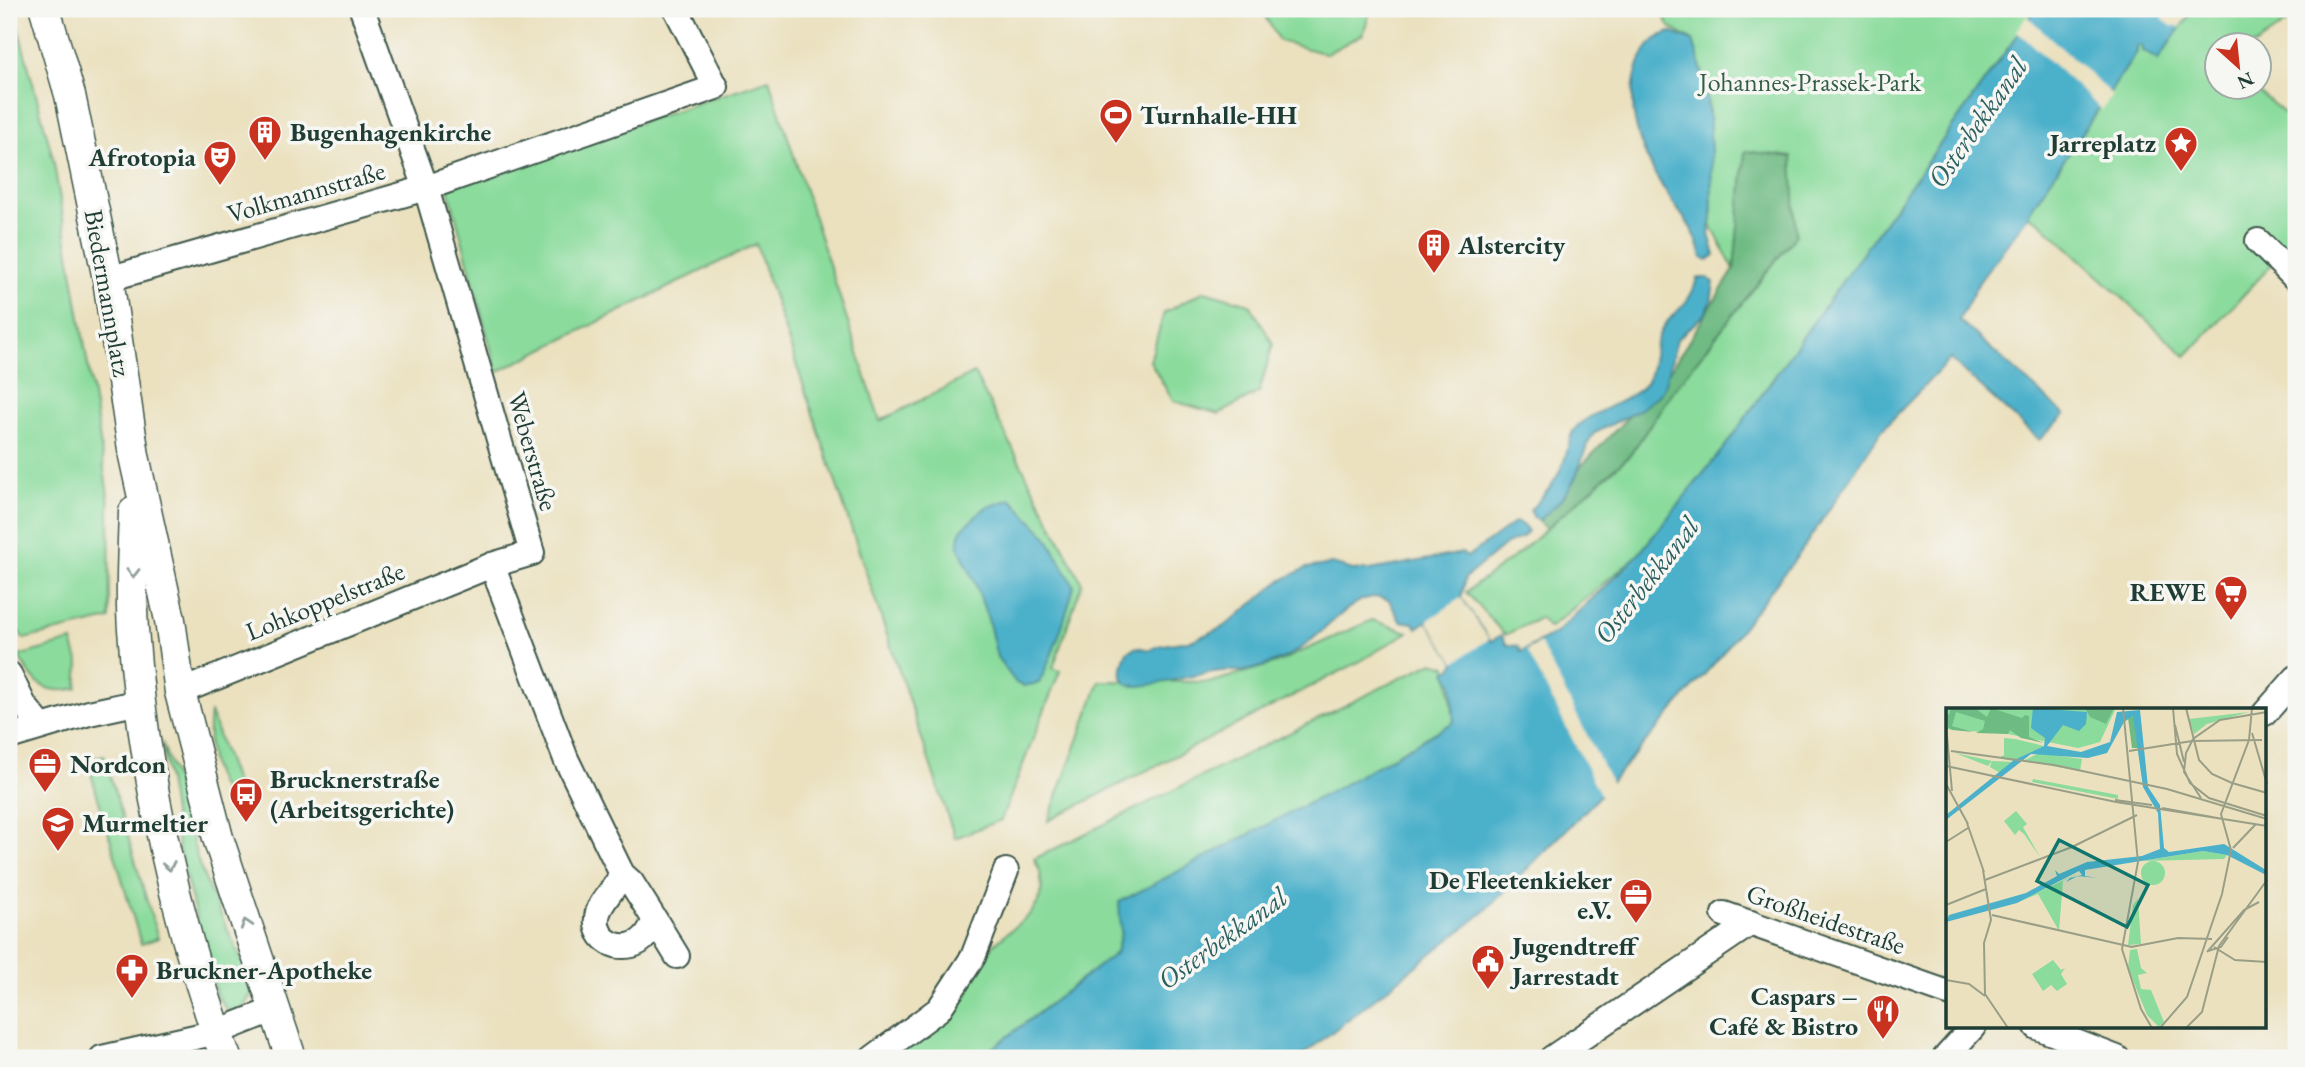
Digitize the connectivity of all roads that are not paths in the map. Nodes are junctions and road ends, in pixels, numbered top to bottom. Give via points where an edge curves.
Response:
1 (45, 9) edge
2 (362, 9) edge
3 (676, 9) edge
4 (426, 188) junction
5 (2258, 241) dead end
6 (108, 279) junction
7 (2296, 279) edge
8 (134, 456) junction
9 (492, 565) junction
10 (9, 674) edge
11 (2296, 678) edge
12 (180, 692) junction
13 (140, 702) junction
14 (2266, 712) edge
15 (42, 727) junction
16 (9, 737) edge
17 (1006, 871) dead end
18 (622, 874) junction
19 (1724, 915) dead end
20 (655, 920) junction
21 (1751, 923) junction
22 (677, 956) dead end
23 (1946, 992) edge
24 (273, 1010) junction
25 (1972, 1028) edge
26 (2040, 1028) edge
27 (222, 1045) edge
28 (102, 1058) edge
29 (291, 1058) edge
30 (873, 1058) edge
31 (1552, 1058) edge
32 (1945, 1058) edge
33 (2117, 1058) edge

1 - 6 main road, Biedermannplatz via 70,95
2 - 4 street, Weberstraße
3 - 4 street, Volkmannstraße via 716,87
4 - 6 street, Volkmannstraße
4 - 9 street, Weberstraße via 532,553
5 - 7 street
6 - 8 main road, Biedermannplatz
8 - 12 main road, Biedermannplatz via 170,620
8 -> 13 main road, Biedermannplatz via 133,626
9 - 12 street, Lohkoppelstraße
9 - 18 street via 566,759
10 - 15 street via 24,705
11 - 14 street
12 - 13 main road
24 -> 12 main road, Biedermannplatz via 218,838
13 - 15 street
13 -> 27 main road, Biedermannplatz via 170,875
15 - 16 street
17 - 30 street via 973,957 940,1009
18 - 20 street
18 - 20 street via 597,917 603,939 611,945 640,942
19 - 21 street, Großheidestraße
20 - 22 street
21 - 23 street, Großheidestraße
21 - 31 street
24 - 27 street
24 - 29 main road, Biedermannplatz
25 - 32 street
26 - 33 street
27 - 28 street

